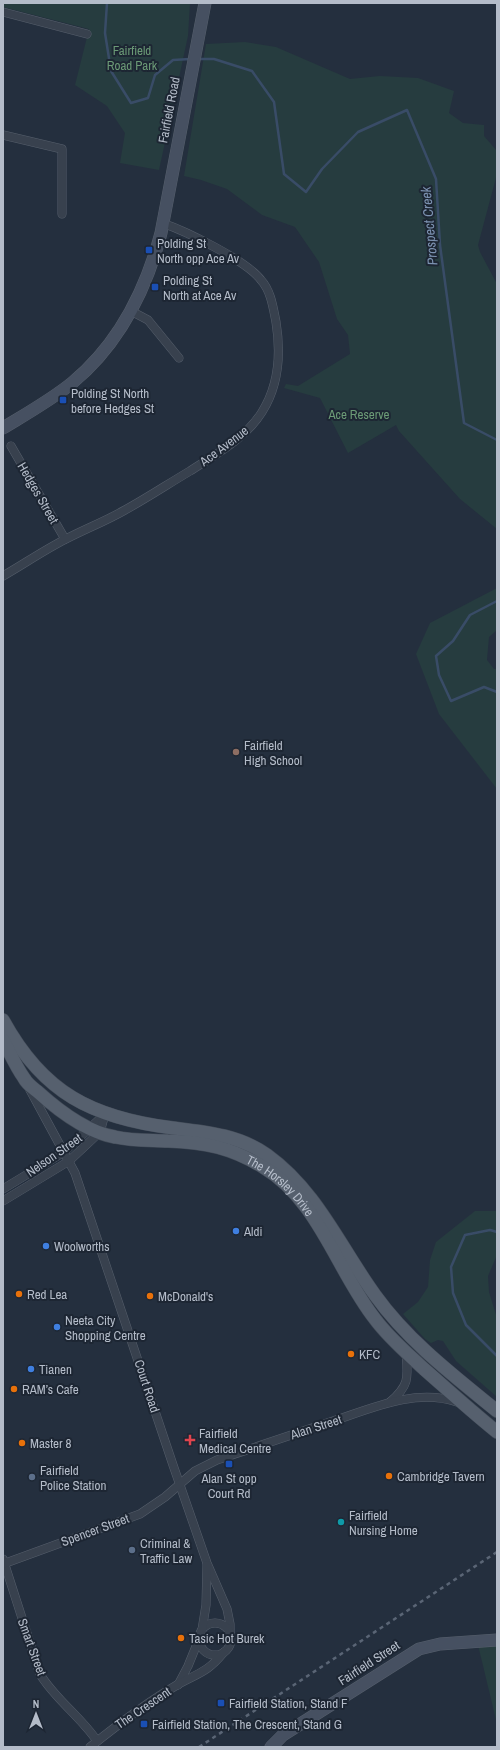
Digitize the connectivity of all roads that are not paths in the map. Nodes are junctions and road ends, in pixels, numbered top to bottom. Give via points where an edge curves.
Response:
1 (205, 3) edge
2 (3, 12) edge
3 (87, 34) dead end
4 (3, 135) edge
5 (62, 214) dead end
6 (162, 223) junction
7 (131, 311) junction
8 (179, 358) dead end
9 (3, 428) edge
10 (11, 446) dead end
11 (65, 539) junction
12 (3, 576) edge
13 (3, 1020) edge
14 (3, 1040) edge
15 (24, 1080) junction
16 (105, 1114) junction
17 (95, 1130) junction
18 (64, 1152) junction
19 (69, 1161) junction
20 (3, 1189) edge
21 (3, 1201) edge
22 (406, 1352) junction
23 (389, 1402) junction
24 (463, 1404) junction
25 (497, 1412) edge
26 (497, 1432) edge
27 (180, 1484) junction
28 (3, 1562) edge
29 (207, 1563) junction
30 (202, 1630) junction
31 (230, 1633) junction
32 (199, 1639) junction
33 (494, 1641) edge
34 (224, 1652) junction
35 (178, 1685) junction
36 (93, 1744) edge
37 (271, 1747) edge

1 - 6 main road, Fairfield Road
2 - 3 street
4 - 5 street via 62,149
6 - 7 main road, Fairfield Road via 155,257 145,285
6 - 11 street, Ace Avenue via 237,260 262,280 271,299 277,332 279,357 273,389 262,413 237,439 125,510
7 - 8 street via 148,320
7 - 9 main road, Fairfield Road via 111,342 85,371 59,393
10 - 11 street, Hedges Street
11 - 12 street, Ace Avenue
13 - 16 main road, The Horsley Drive via 21,1050 47,1080 86,1106
14 - 15 main road, The Horsley Drive
15 - 17 main road, The Horsley Drive via 52,1104
15 - 18 street, Court Road
16 - 17 street, Nelson Street
16 - 25 main road, The Horsley Drive via 160,1126 227,1136 266,1154 311,1198 393,1319
17 - 18 street, Nelson Street
17 - 19 street, Nelson Street
17 - 22 main road, The Horsley Drive via 114,1137 206,1144 224,1148 265,1168 300,1200 374,1318 389,1337
18 - 19 street, Court Road
18 - 20 street, Nelson Street
19 - 21 street, Nelson Street
19 - 27 street, Court Road via 89,1213
22 - 23 street, Alan Street via 407,1381 403,1389
22 - 24 main road, The Horsley Drive
23 - 24 street, Alan Street via 435,1397
23 - 27 street, Alan Street via 217,1460 202,1466
24 - 26 main road, The Horsley Drive
27 - 28 street, Spencer Street via 140,1514
27 - 29 street, Court Road
28 - 36 street, Smart Street via 40,1674 46,1684 89,1730
29 - 30 street, Court Road via 206,1605
29 - 31 street, Court Road via 227,1608
30 - 31 street via 214,1623 224,1625
30 - 32 street
31 - 34 street via 230,1645
32 - 34 street via 206,1652 215,1655
32 - 35 street
33 - 37 main road, Fairfield Street via 440,1644 419,1649 284,1735
34 - 35 street via 207,1670
35 - 36 street, The Crescent

